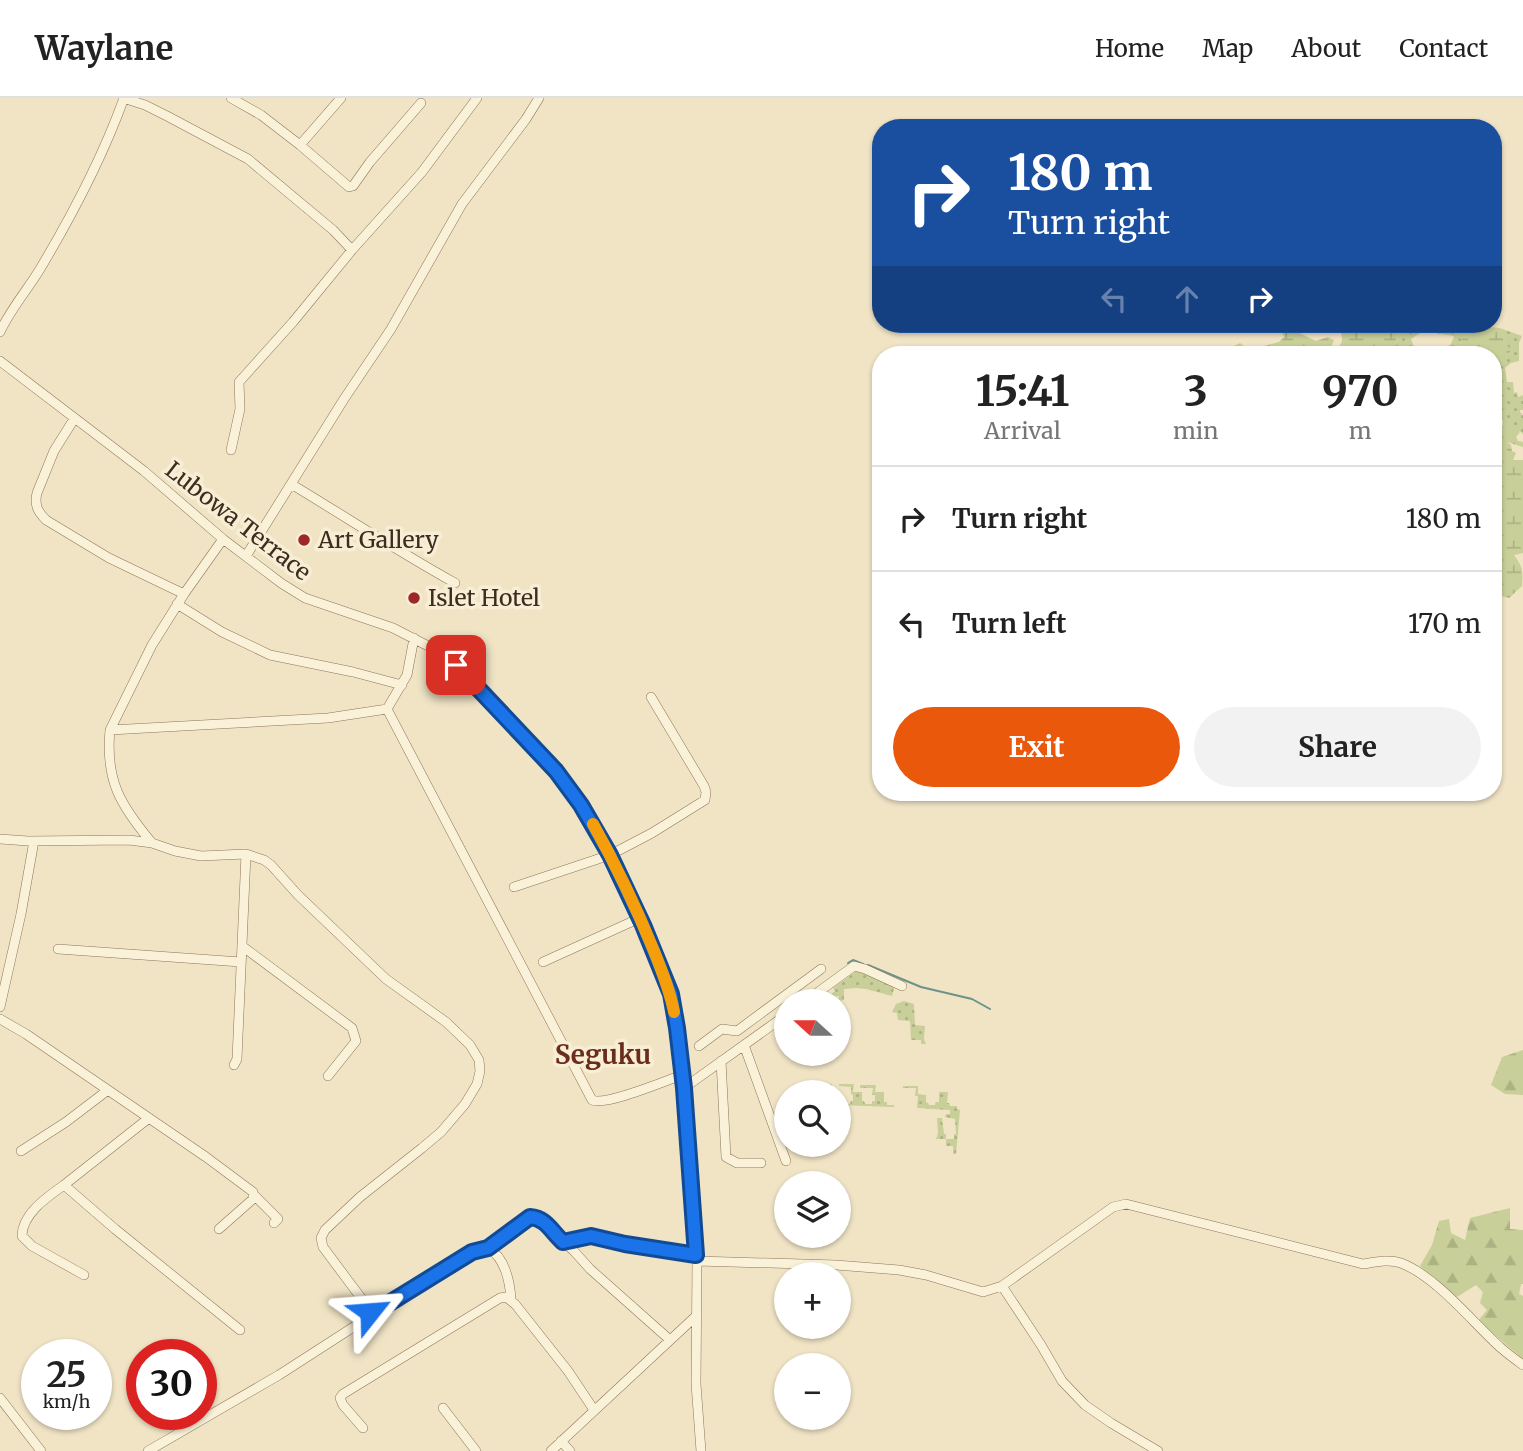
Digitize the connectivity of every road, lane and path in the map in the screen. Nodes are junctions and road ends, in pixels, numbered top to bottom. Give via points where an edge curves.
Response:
1 (124, 98) edge
2 (231, 98) edge
3 (341, 98) edge
4 (477, 98) edge
5 (539, 98) edge
6 (421, 103) dead end
7 (300, 145) junction
8 (352, 250) junction
9 (0, 332) edge
10 (0, 361) edge
11 (74, 419) junction
12 (231, 450) dead end
13 (291, 484) junction
14 (223, 539) junction
15 (246, 556) junction
16 (455, 583) dead end
17 (184, 594) junction
18 (177, 604) junction
19 (414, 638) junction
20 (402, 685) junction
21 (651, 697) dead end
22 (387, 709) junction
23 (110, 730) junction
24 (0, 839) edge
25 (33, 841) junction
26 (152, 844) junction
27 (246, 854) junction
28 (610, 855) junction
29 (514, 887) dead end
30 (640, 918) junction
31 (242, 946) junction
32 (58, 949) dead end
33 (241, 962) junction
34 (543, 962) dead end
35 (821, 969) dead end
36 (902, 986) dead end
37 (822, 989) edge
38 (0, 1007) edge
39 (0, 1019) edge
40 (774, 1023) edge
41 (737, 1031) junction
42 (745, 1044) junction
43 (699, 1046) dead end
44 (721, 1061) junction
45 (234, 1065) dead end
46 (682, 1075) junction
47 (328, 1076) dead end
48 (684, 1088) junction
49 (108, 1090) junction
50 (149, 1118) junction
51 (21, 1151) dead end
52 (786, 1161) dead end
53 (761, 1163) dead end
54 (64, 1185) junction
55 (254, 1195) junction
56 (274, 1223) dead end
57 (219, 1229) dead end
58 (563, 1242) junction
59 (488, 1248) junction
60 (697, 1258) junction
61 (84, 1275) dead end
62 (1002, 1286) junction
63 (511, 1300) junction
64 (370, 1315) junction
65 (695, 1317) junction
66 (240, 1330) dead end
67 (670, 1340) junction
68 (1523, 1365) edge
69 (0, 1398) edge
70 (443, 1408) dead end
71 (594, 1410) junction
72 (363, 1428) dead end
73 (561, 1441) junction
74 (41, 1451) edge
75 (148, 1451) edge
76 (476, 1451) edge
77 (551, 1451) edge
78 (570, 1451) edge
79 (701, 1451) edge
80 (1158, 1451) edge

1 - 8 street via 248,159
1 - 9 street via 89,183
2 - 7 street
3 - 7 street
4 - 8 street via 422,172
5 - 13 street via 462,204 391,329
6 - 7 street via 353,186
8 - 12 street via 239,383 240,409
10 - 11 street, Lubowa Terrace
11 - 14 street, Lubowa Terrace
11 - 17 street via 54,451 37,493 40,514 109,558
13 - 15 street
13 - 16 street
14 - 15 street, Lubowa Terrace
14 - 17 street
15 - 19 street, Lubowa Terrace via 305,598
17 - 18 street
18 - 20 street via 270,655
18 - 23 street
19 - 20 street
19 - 28 street, Lubowa Terrace via 456,665 556,771
20 - 22 street
21 - 28 street via 704,786 705,800
22 - 23 street via 328,718
22 - 46 street via 592,1100 621,1097
23 - 26 street via 112,780 127,811
24 - 25 street
25 - 26 street
25 - 38 street
26 - 27 street via 201,856
27 - 31 street
27 - 64 street via 271,865 386,979 454,1029 480,1064 477,1084 455,1116 360,1197 321,1238
28 - 29 street
28 - 30 street, Lubowa Terrace
30 - 34 street
30 - 46 street, Lubowa Terrace via 671,994
31 - 33 street
31 - 47 street via 352,1028 356,1041
32 - 33 street
33 - 45 street
35 - 41 street
36 - 37 street via 854,966
39 - 49 street
40 - 42 street
41 - 42 street
41 - 43 street via 722,1029
42 - 44 street
42 - 52 street
44 - 48 street
44 - 53 street via 726,1157 737,1163
46 - 48 street, Lubowa Terrace
48 - 60 street, Lubowa Terrace
49 - 50 street
49 - 51 street
50 - 54 street
50 - 55 street
54 - 61 street via 36,1208 22,1228 22,1236
54 - 66 street
55 - 56 street via 278,1219
55 - 57 street
58 - 59 street via 544,1220 530,1217
58 - 60 street via 591,1236
58 - 67 street
59 - 63 street via 510,1282
59 - 64 street via 472,1252
60 - 62 street via 899,1270 983,1292
60 - 65 street, Lubowa Terrace
62 - 68 street via 1113,1207 1132,1205 1363,1264 1402,1264 1428,1279
62 - 80 street via 1062,1381 1085,1405
63 - 71 street
63 - 72 street via 506,1297 492,1302 343,1394 343,1405
64 - 75 street via 279,1375
65 - 67 street
65 - 79 street, Lubowa Terrace
67 - 71 street
69 - 74 street
70 - 76 street
71 - 73 street
73 - 77 street
73 - 78 street

